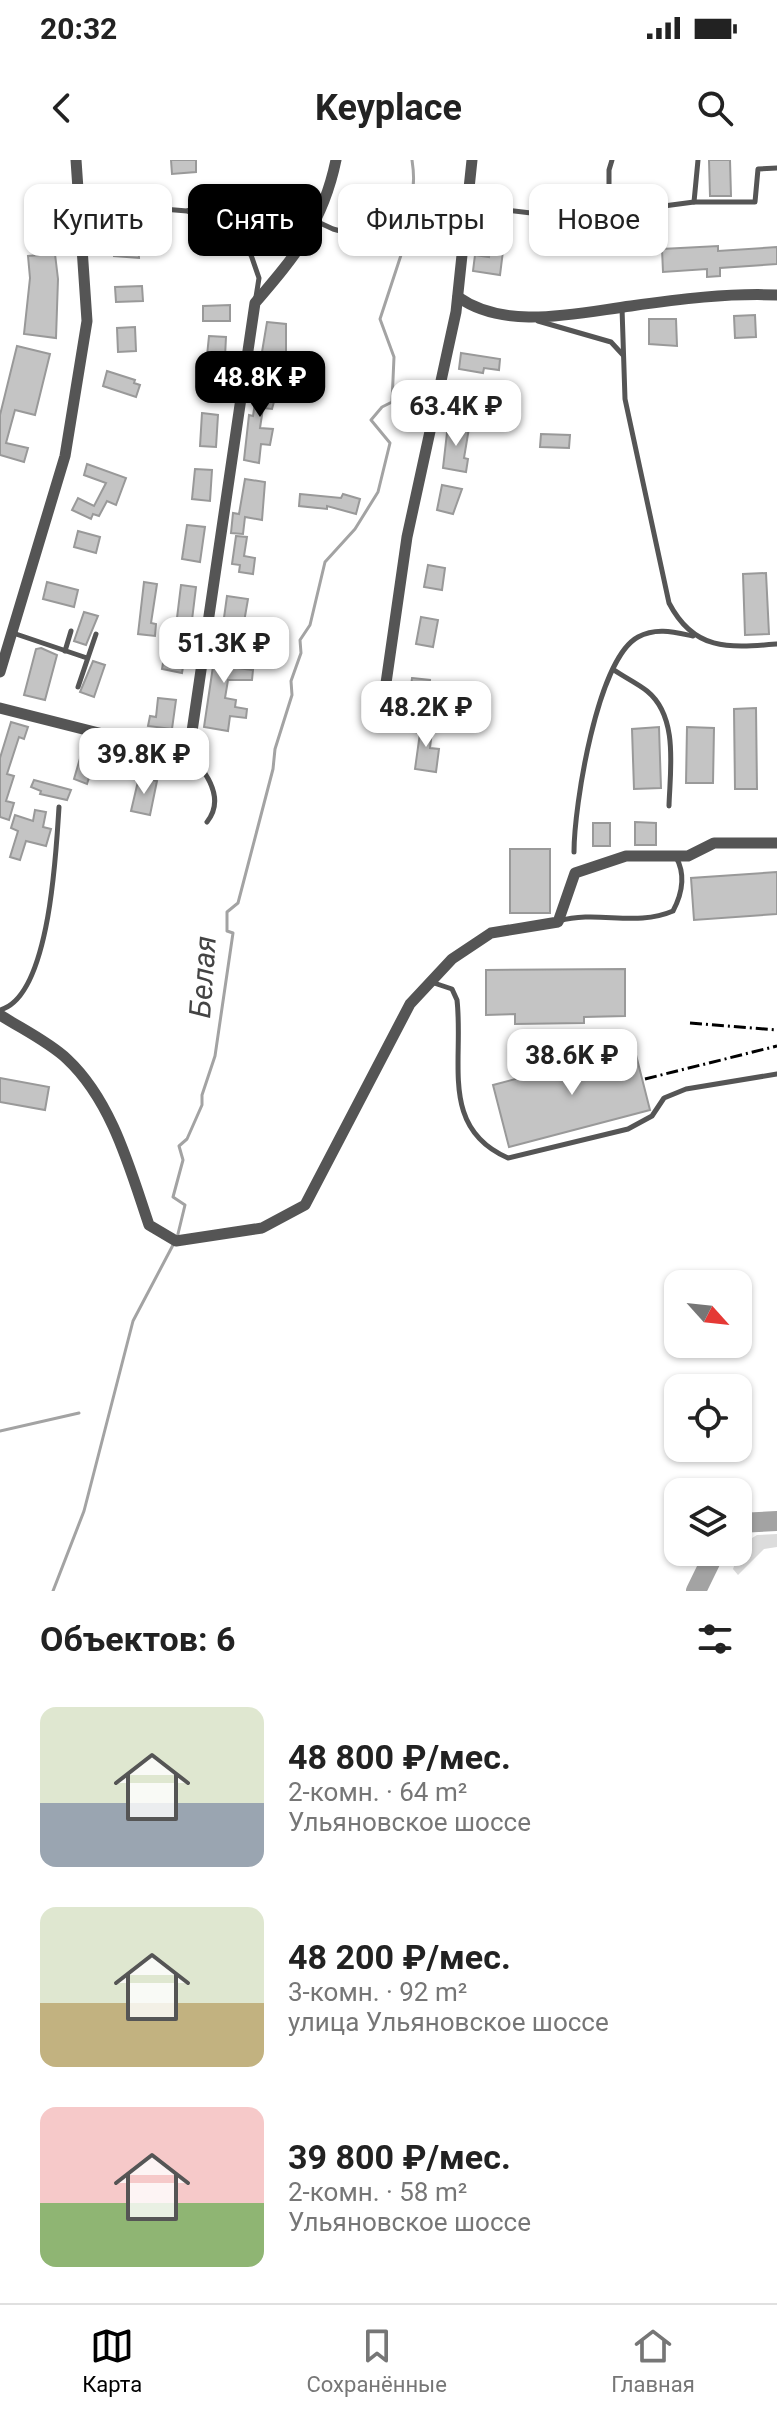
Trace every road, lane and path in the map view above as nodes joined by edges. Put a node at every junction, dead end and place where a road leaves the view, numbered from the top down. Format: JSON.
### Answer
{"nodes":[{"id":1,"x":76,"y":160,"type":"edge"},
{"id":2,"x":336,"y":160,"type":"edge"},
{"id":3,"x":472,"y":160,"type":"edge"},
{"id":4,"x":612,"y":160,"type":"edge"},
{"id":5,"x":698,"y":160,"type":"edge"},
{"id":6,"x":777,"y":168,"type":"edge"},
{"id":7,"x":78,"y":184,"type":"edge"},
{"id":8,"x":468,"y":184,"type":"edge"},
{"id":9,"x":609,"y":184,"type":"edge"},
{"id":10,"x":694,"y":202,"type":"junction"},
{"id":11,"x":668,"y":205,"type":"edge"},
{"id":12,"x":322,"y":209,"type":"edge"},
{"id":13,"x":172,"y":210,"type":"edge"},
{"id":14,"x":187,"y":211,"type":"joint"},
{"id":15,"x":83,"y":256,"type":"edge"},
{"id":16,"x":294,"y":256,"type":"edge"},
{"id":17,"x":461,"y":256,"type":"edge"},
{"id":18,"x":777,"y":295,"type":"edge"},
{"id":19,"x":458,"y":297,"type":"junction"},
{"id":20,"x":255,"y":303,"type":"junction"},
{"id":21,"x":622,"y":307,"type":"junction"},
{"id":22,"x":523,"y":315,"type":"junction"},
{"id":23,"x":624,"y":355,"type":"junction"},
{"id":24,"x":71,"y":631,"type":"dead end"},
{"id":25,"x":12,"y":633,"type":"junction"},
{"id":26,"x":96,"y":634,"type":"dead end"},
{"id":27,"x":694,"y":636,"type":"junction"},
{"id":28,"x":777,"y":644,"type":"edge"},
{"id":29,"x":65,"y":651,"type":"junction"},
{"id":30,"x":87,"y":658,"type":"junction"},
{"id":31,"x":614,"y":670,"type":"junction"},
{"id":32,"x":0,"y":672,"type":"edge"},
{"id":33,"x":78,"y":687,"type":"dead end"},
{"id":34,"x":383,"y":704,"type":"dead end"},
{"id":35,"x":0,"y":708,"type":"edge"},
{"id":36,"x":183,"y":747,"type":"junction"},
{"id":37,"x":669,"y":806,"type":"dead end"},
{"id":38,"x":59,"y":807,"type":"dead end"},
{"id":39,"x":207,"y":822,"type":"dead end"},
{"id":40,"x":777,"y":843,"type":"edge"},
{"id":41,"x":574,"y":852,"type":"dead end"},
{"id":42,"x":675,"y":856,"type":"junction"},
{"id":43,"x":558,"y":922,"type":"junction"},
{"id":44,"x":430,"y":982,"type":"junction"},
{"id":45,"x":0,"y":1013,"type":"edge"},
{"id":46,"x":777,"y":1074,"type":"edge"}],
"edges":[{"from":1,"to":7,"type":"street"},
{"from":2,"to":12,"type":"street"},
{"from":3,"to":8,"type":"street"},
{"from":4,"to":9,"type":"lane"},
{"from":5,"to":10,"type":"lane"},
{"from":6,"to":10,"type":"lane"},
{"from":10,"to":11,"type":"lane"},
{"from":13,"to":14,"type":"lane"},
{"from":14,"to":20,"type":"lane"},
{"from":15,"to":25,"type":"street"},
{"from":16,"to":20,"type":"street"},
{"from":17,"to":19,"type":"street"},
{"from":18,"to":21,"type":"street"},
{"from":19,"to":22,"type":"street"},
{"from":19,"to":34,"type":"street"},
{"from":20,"to":36,"type":"street"},
{"from":21,"to":22,"type":"street"},
{"from":21,"to":23,"type":"lane"},
{"from":22,"to":23,"type":"lane"},
{"from":23,"to":27,"type":"lane"},
{"from":24,"to":29,"type":"lane"},
{"from":25,"to":29,"type":"lane"},
{"from":25,"to":32,"type":"street"},
{"from":26,"to":30,"type":"lane"},
{"from":27,"to":28,"type":"lane"},
{"from":27,"to":31,"type":"lane"},
{"from":29,"to":30,"type":"lane"},
{"from":30,"to":33,"type":"lane"},
{"from":31,"to":37,"type":"lane"},
{"from":31,"to":41,"type":"lane"},
{"from":35,"to":36,"type":"street"},
{"from":36,"to":39,"type":"lane"},
{"from":38,"to":45,"type":"lane"},
{"from":40,"to":42,"type":"street"},
{"from":42,"to":43,"type":"street"},
{"from":42,"to":43,"type":"lane"},
{"from":43,"to":44,"type":"street"},
{"from":44,"to":45,"type":"street"},
{"from":44,"to":46,"type":"lane"}]}
